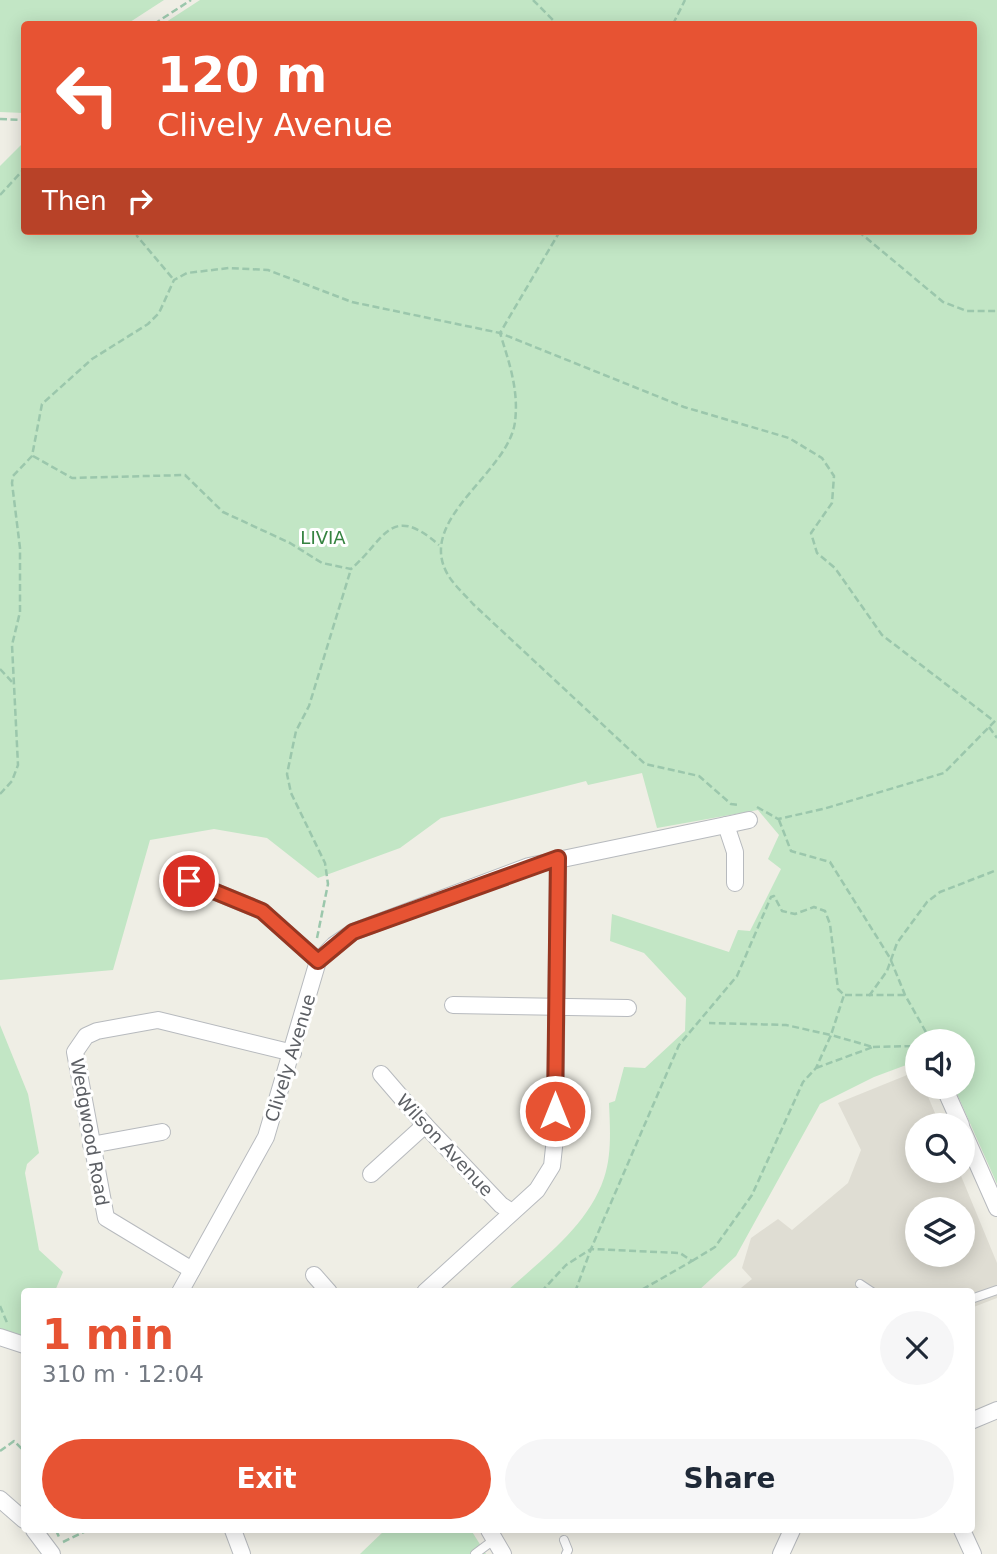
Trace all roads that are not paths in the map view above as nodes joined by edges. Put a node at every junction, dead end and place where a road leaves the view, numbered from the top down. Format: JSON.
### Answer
{"nodes":[{"id":1,"x":749,"y":813,"type":"road end"},
{"id":2,"x":726,"y":825,"type":"junction"},
{"id":3,"x":558,"y":858,"type":"junction"},
{"id":4,"x":189,"y":881,"type":"dead end"},
{"id":5,"x":735,"y":883,"type":"dead end"},
{"id":6,"x":316,"y":958,"type":"junction"},
{"id":7,"x":453,"y":1005,"type":"dead end"},
{"id":8,"x":555,"y":1007,"type":"junction"},
{"id":9,"x":628,"y":1008,"type":"dead end"},
{"id":10,"x":293,"y":1053,"type":"junction"},
{"id":11,"x":381,"y":1074,"type":"dead end"},
{"id":12,"x":425,"y":1125,"type":"junction"},
{"id":13,"x":162,"y":1132,"type":"dead end"},
{"id":14,"x":91,"y":1146,"type":"junction"},
{"id":15,"x":975,"y":1157,"type":"edge"},
{"id":16,"x":371,"y":1174,"type":"dead end"},
{"id":17,"x":997,"y":1208,"type":"edge"},
{"id":18,"x":512,"y":1212,"type":"junction"},
{"id":19,"x":192,"y":1270,"type":"junction"},
{"id":20,"x":314,"y":1275,"type":"dead end"},
{"id":21,"x":860,"y":1284,"type":"dead end"},
{"id":22,"x":182,"y":1288,"type":"edge"},
{"id":23,"x":325,"y":1288,"type":"edge"},
{"id":24,"x":429,"y":1288,"type":"edge"},
{"id":25,"x":866,"y":1288,"type":"edge"},
{"id":26,"x":997,"y":1290,"type":"edge"},
{"id":27,"x":975,"y":1298,"type":"edge"},
{"id":28,"x":5,"y":1333,"type":"edge"},
{"id":29,"x":21,"y":1343,"type":"edge"},
{"id":30,"x":997,"y":1410,"type":"edge"},
{"id":31,"x":975,"y":1419,"type":"edge"},
{"id":32,"x":0,"y":1499,"type":"edge"},
{"id":33,"x":21,"y":1517,"type":"edge"},
{"id":34,"x":36,"y":1533,"type":"edge"},
{"id":35,"x":234,"y":1533,"type":"edge"},
{"id":36,"x":791,"y":1533,"type":"edge"},
{"id":37,"x":963,"y":1533,"type":"edge"},
{"id":38,"x":492,"y":1534,"type":"edge"},
{"id":39,"x":564,"y":1541,"type":"dead end"},
{"id":40,"x":50,"y":1552,"type":"edge"},
{"id":41,"x":242,"y":1554,"type":"edge"},
{"id":42,"x":475,"y":1554,"type":"edge"},
{"id":43,"x":503,"y":1554,"type":"edge"},
{"id":44,"x":566,"y":1554,"type":"edge"},
{"id":45,"x":781,"y":1554,"type":"edge"},
{"id":46,"x":973,"y":1554,"type":"edge"}],
"edges":[{"from":1,"to":2,"type":"street"},
{"from":2,"to":3,"type":"street"},
{"from":2,"to":5,"type":"street"},
{"from":3,"to":6,"type":"street"},
{"from":3,"to":8,"type":"street"},
{"from":4,"to":6,"type":"street"},
{"from":6,"to":10,"type":"street","name":"Clively Avenue"},
{"from":7,"to":8,"type":"street"},
{"from":8,"to":9,"type":"street"},
{"from":8,"to":18,"type":"street"},
{"from":10,"to":14,"type":"street","name":"Wedgwood Road"},
{"from":10,"to":19,"type":"street","name":"Clively Avenue"},
{"from":11,"to":12,"type":"street","name":"Wilson Avenue"},
{"from":12,"to":16,"type":"street"},
{"from":12,"to":18,"type":"street","name":"Wilson Avenue"},
{"from":13,"to":14,"type":"street"},
{"from":14,"to":19,"type":"street","name":"Wedgwood Road"},
{"from":15,"to":17,"type":"street"},
{"from":18,"to":24,"type":"street"},
{"from":19,"to":22,"type":"street","name":"Clively Avenue"},
{"from":20,"to":23,"type":"street"},
{"from":21,"to":25,"type":"lane"},
{"from":26,"to":27,"type":"lane"},
{"from":28,"to":29,"type":"street"},
{"from":30,"to":31,"type":"street"},
{"from":32,"to":33,"type":"street"},
{"from":34,"to":40,"type":"street"},
{"from":35,"to":41,"type":"street"},
{"from":36,"to":45,"type":"street"},
{"from":37,"to":46,"type":"street"},
{"from":38,"to":42,"type":"lane"},
{"from":38,"to":43,"type":"street"},
{"from":39,"to":44,"type":"lane"}]}
